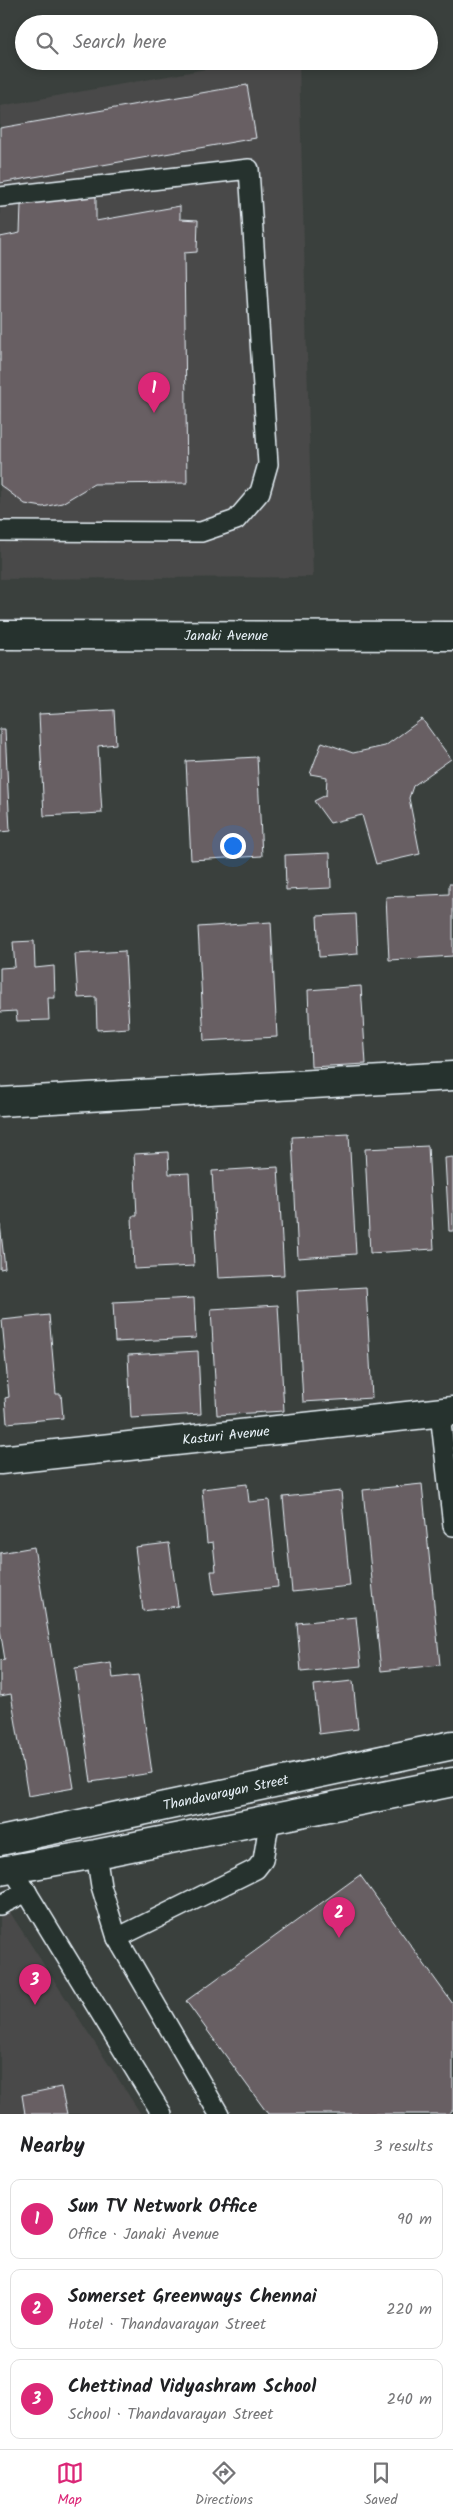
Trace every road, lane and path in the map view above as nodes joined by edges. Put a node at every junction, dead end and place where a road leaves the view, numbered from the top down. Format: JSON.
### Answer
{"nodes":[{"id":1,"x":0,"y":197,"type":"edge"},
{"id":2,"x":0,"y":532,"type":"edge"},
{"id":3,"x":0,"y":635,"type":"edge"},
{"id":4,"x":453,"y":636,"type":"edge"},
{"id":5,"x":453,"y":1076,"type":"edge"},
{"id":6,"x":0,"y":1102,"type":"edge"},
{"id":7,"x":447,"y":1412,"type":"edge"},
{"id":8,"x":0,"y":1460,"type":"edge"},
{"id":9,"x":453,"y":1526,"type":"edge"},
{"id":10,"x":453,"y":1745,"type":"edge"},
{"id":11,"x":453,"y":1782,"type":"edge"},
{"id":12,"x":270,"y":1818,"type":"junction"},
{"id":13,"x":0,"y":1841,"type":"edge"},
{"id":14,"x":96,"y":1854,"type":"junction"},
{"id":15,"x":4,"y":1865,"type":"edge"},
{"id":16,"x":27,"y":1892,"type":"junction"},
{"id":17,"x":0,"y":1905,"type":"edge"},
{"id":18,"x":117,"y":1938,"type":"junction"},
{"id":19,"x":162,"y":2114,"type":"edge"},
{"id":20,"x":219,"y":2114,"type":"edge"}],
"edges":[{"from":1,"to":2,"type":"lane"},
{"from":3,"to":4,"type":"street","name":"Janaki Avenue"},
{"from":5,"to":6,"type":"street"},
{"from":7,"to":8,"type":"street","name":"Kasturi Avenue"},
{"from":7,"to":9,"type":"lane"},
{"from":10,"to":13,"type":"street","name":"Thandavarayan Street"},
{"from":11,"to":12,"type":"street"},
{"from":12,"to":14,"type":"street"},
{"from":12,"to":18,"type":"lane"},
{"from":14,"to":15,"type":"street"},
{"from":14,"to":18,"type":"lane"},
{"from":15,"to":16,"type":"lane"},
{"from":16,"to":17,"type":"lane"},
{"from":16,"to":19,"type":"lane"},
{"from":18,"to":20,"type":"lane"}]}
